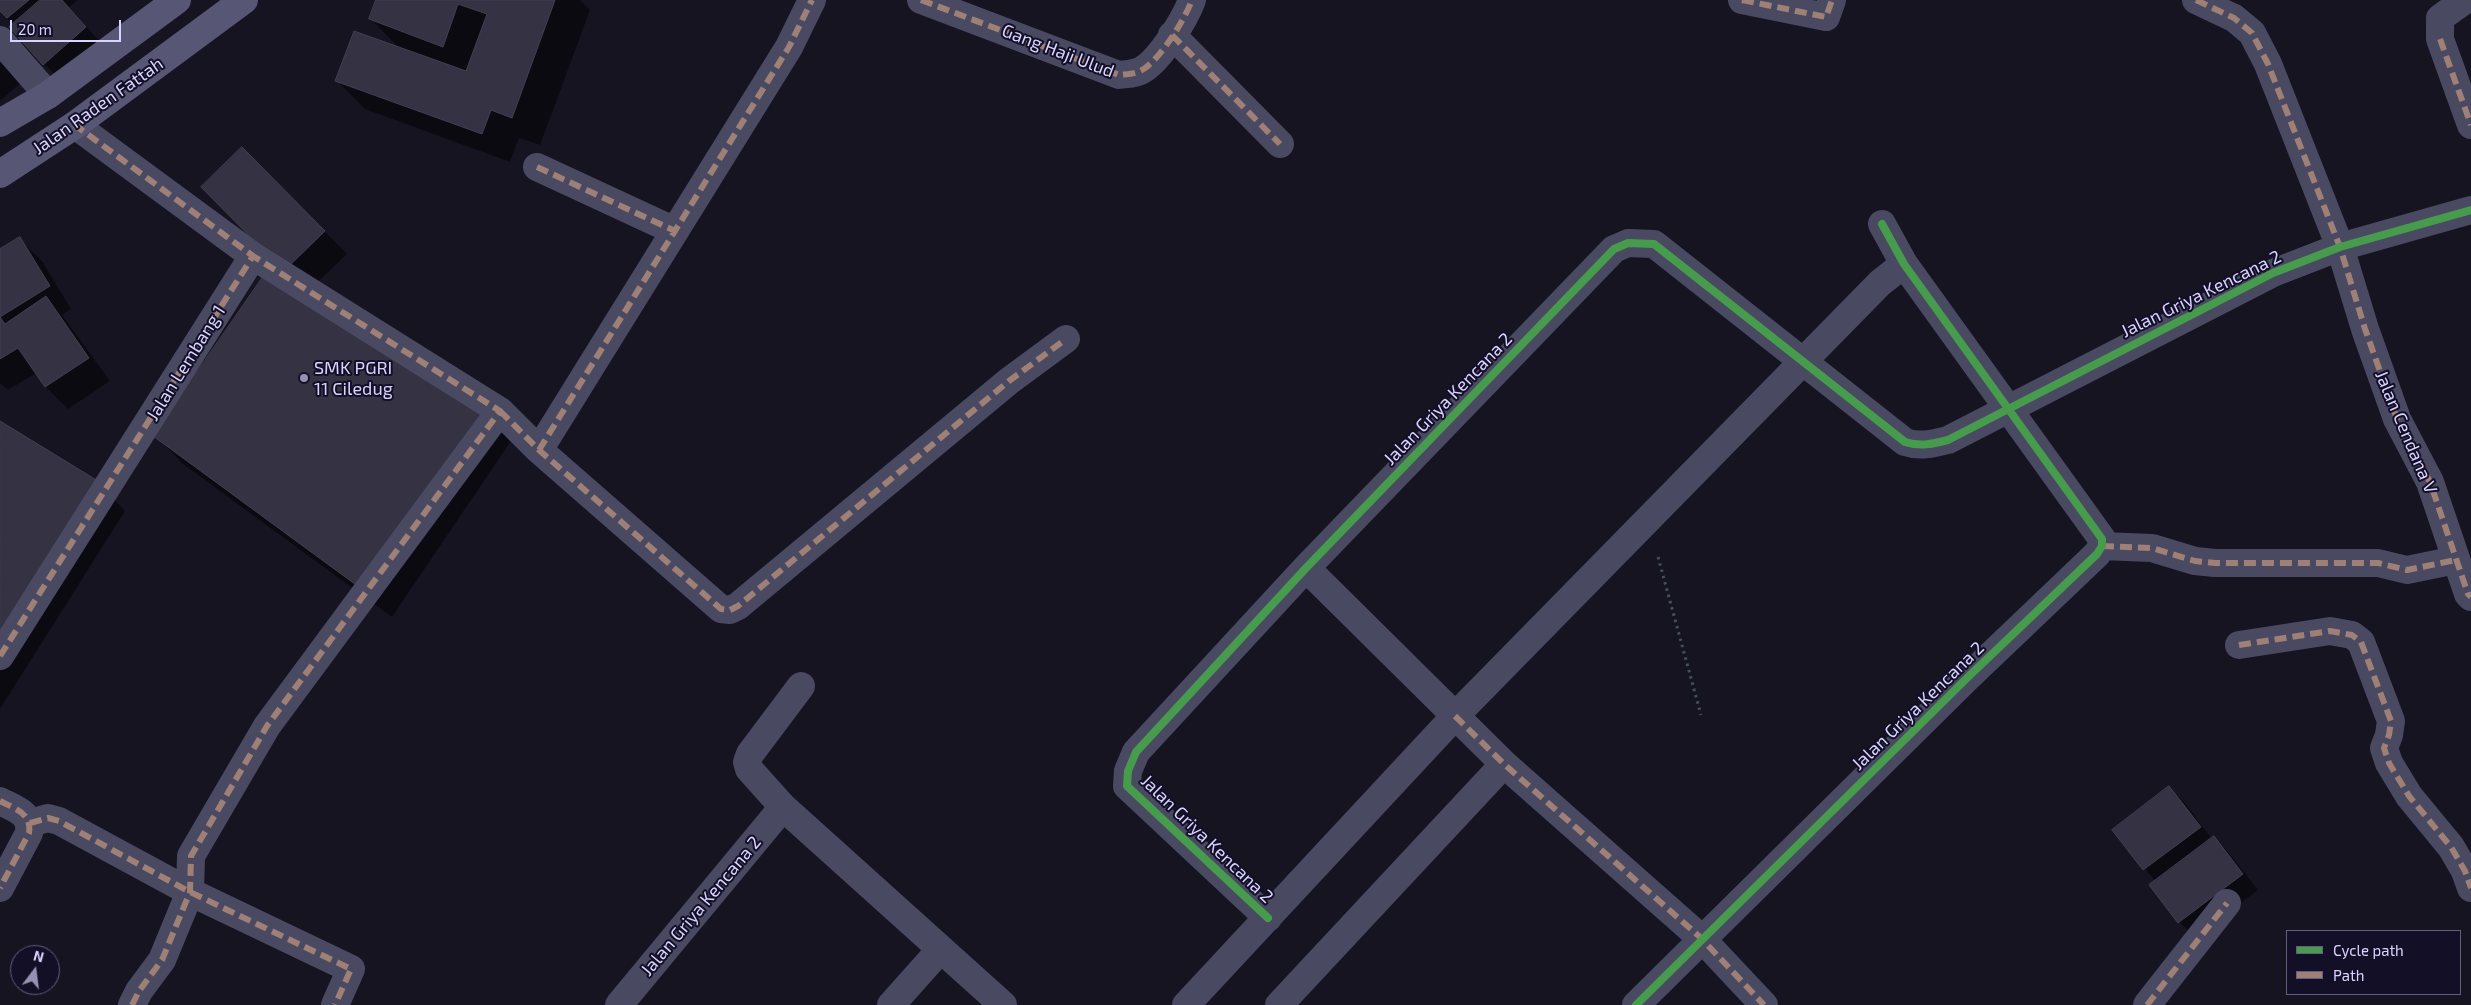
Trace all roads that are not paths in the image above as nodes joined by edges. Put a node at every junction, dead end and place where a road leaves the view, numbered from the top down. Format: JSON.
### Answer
{"nodes":[{"id":1,"x":177,"y":0,"type":"edge"},
{"id":2,"x":244,"y":0,"type":"edge"},
{"id":3,"x":812,"y":0,"type":"edge"},
{"id":4,"x":921,"y":0,"type":"edge"},
{"id":5,"x":1192,"y":0,"type":"edge"},
{"id":6,"x":1742,"y":0,"type":"edge"},
{"id":7,"x":1832,"y":0,"type":"edge"},
{"id":8,"x":2196,"y":0,"type":"edge"},
{"id":9,"x":2465,"y":0,"type":"edge"},
{"id":10,"x":1172,"y":35,"type":"junction"},
{"id":11,"x":0,"y":40,"type":"edge"},
{"id":12,"x":48,"y":95,"type":"junction"},
{"id":13,"x":0,"y":123,"type":"edge"},
{"id":14,"x":2471,"y":124,"type":"edge"},
{"id":15,"x":75,"y":125,"type":"junction"},
{"id":16,"x":1280,"y":144,"type":"dead end"},
{"id":17,"x":537,"y":167,"type":"dead end"},
{"id":18,"x":0,"y":174,"type":"edge"},
{"id":19,"x":2471,"y":210,"type":"edge"},
{"id":20,"x":1882,"y":224,"type":"dead end"},
{"id":21,"x":675,"y":231,"type":"junction"},
{"id":22,"x":2340,"y":247,"type":"junction"},
{"id":23,"x":253,"y":256,"type":"junction"},
{"id":24,"x":1904,"y":264,"type":"junction"},
{"id":25,"x":1066,"y":339,"type":"dead end"},
{"id":26,"x":1804,"y":362,"type":"junction"},
{"id":27,"x":2010,"y":408,"type":"junction"},
{"id":28,"x":500,"y":411,"type":"junction"},
{"id":29,"x":539,"y":450,"type":"junction"},
{"id":30,"x":2102,"y":546,"type":"junction"},
{"id":31,"x":2456,"y":560,"type":"junction"},
{"id":32,"x":1306,"y":568,"type":"junction"},
{"id":33,"x":2471,"y":597,"type":"edge"},
{"id":34,"x":2239,"y":645,"type":"dead end"},
{"id":35,"x":0,"y":656,"type":"edge"},
{"id":36,"x":801,"y":686,"type":"dead end"},
{"id":37,"x":1455,"y":716,"type":"junction"},
{"id":38,"x":1504,"y":764,"type":"junction"},
{"id":39,"x":0,"y":801,"type":"edge"},
{"id":40,"x":783,"y":807,"type":"junction"},
{"id":41,"x":30,"y":823,"type":"junction"},
{"id":42,"x":0,"y":888,"type":"edge"},
{"id":43,"x":2471,"y":888,"type":"edge"},
{"id":44,"x":190,"y":892,"type":"junction"},
{"id":45,"x":2228,"y":903,"type":"dead end"},
{"id":46,"x":1268,"y":918,"type":"junction"},
{"id":47,"x":1701,"y":938,"type":"junction"},
{"id":48,"x":940,"y":949,"type":"junction"},
{"id":49,"x":132,"y":1005,"type":"edge"},
{"id":50,"x":335,"y":1005,"type":"edge"},
{"id":51,"x":619,"y":1005,"type":"edge"},
{"id":52,"x":890,"y":1005,"type":"edge"},
{"id":53,"x":1002,"y":1005,"type":"edge"},
{"id":54,"x":1186,"y":1005,"type":"edge"},
{"id":55,"x":1279,"y":1005,"type":"edge"},
{"id":56,"x":1636,"y":1005,"type":"edge"},
{"id":57,"x":1764,"y":1005,"type":"edge"},
{"id":58,"x":2147,"y":1005,"type":"edge"}],
"edges":[{"from":1,"to":12,"type":"main road"},
{"from":2,"to":15,"type":"main road","name":"Jalan Raden Fattah"},
{"from":3,"to":21,"type":"street"},
{"from":4,"to":10,"type":"street","name":"Gang Haji Ulud"},
{"from":5,"to":10,"type":"street","name":"Gang Haji Ulud"},
{"from":6,"to":7,"type":"street"},
{"from":8,"to":22,"type":"street","name":"Jalan Cendana V"},
{"from":9,"to":14,"type":"street"},
{"from":10,"to":16,"type":"street"},
{"from":11,"to":12,"type":"street"},
{"from":12,"to":13,"type":"main road"},
{"from":15,"to":18,"type":"main road","name":"Jalan Raden Fattah"},
{"from":15,"to":23,"type":"street"},
{"from":17,"to":21,"type":"street"},
{"from":19,"to":22,"type":"street","name":"Jalan Griya Kencana 2"},
{"from":20,"to":24,"type":"street"},
{"from":21,"to":29,"type":"street"},
{"from":22,"to":27,"type":"street","name":"Jalan Griya Kencana 2"},
{"from":22,"to":31,"type":"street","name":"Jalan Cendana V"},
{"from":23,"to":28,"type":"street"},
{"from":23,"to":35,"type":"street","name":"Jalan Lembang 1"},
{"from":24,"to":26,"type":"street","name":"Jalan Griya Kencana 2"},
{"from":24,"to":27,"type":"street"},
{"from":25,"to":29,"type":"street"},
{"from":26,"to":27,"type":"street","name":"Jalan Griya Kencana 2"},
{"from":26,"to":32,"type":"street","name":"Jalan Griya Kencana 2"},
{"from":26,"to":37,"type":"street","name":"Jalan Griya Kencana 2"},
{"from":27,"to":30,"type":"street"},
{"from":28,"to":29,"type":"street"},
{"from":28,"to":44,"type":"street"},
{"from":30,"to":31,"type":"street"},
{"from":30,"to":47,"type":"street","name":"Jalan Griya Kencana 2"},
{"from":31,"to":33,"type":"street","name":"Jalan Cendana V"},
{"from":32,"to":37,"type":"street"},
{"from":32,"to":46,"type":"street","name":"Jalan Griya Kencana 2"},
{"from":34,"to":43,"type":"street"},
{"from":36,"to":40,"type":"street"},
{"from":37,"to":38,"type":"street"},
{"from":37,"to":46,"type":"street","name":"Jalan Griya Kencana 2"},
{"from":38,"to":47,"type":"street"},
{"from":38,"to":55,"type":"street"},
{"from":39,"to":41,"type":"street"},
{"from":40,"to":48,"type":"street"},
{"from":40,"to":51,"type":"street","name":"Jalan Griya Kencana 2"},
{"from":41,"to":42,"type":"street"},
{"from":41,"to":44,"type":"street"},
{"from":44,"to":49,"type":"street"},
{"from":44,"to":50,"type":"street"},
{"from":45,"to":58,"type":"street"},
{"from":46,"to":54,"type":"street","name":"Jalan Griya Kencana 2"},
{"from":47,"to":56,"type":"street","name":"Jalan Griya Kencana 2"},
{"from":47,"to":57,"type":"street"},
{"from":48,"to":52,"type":"street"},
{"from":48,"to":53,"type":"street"}]}
